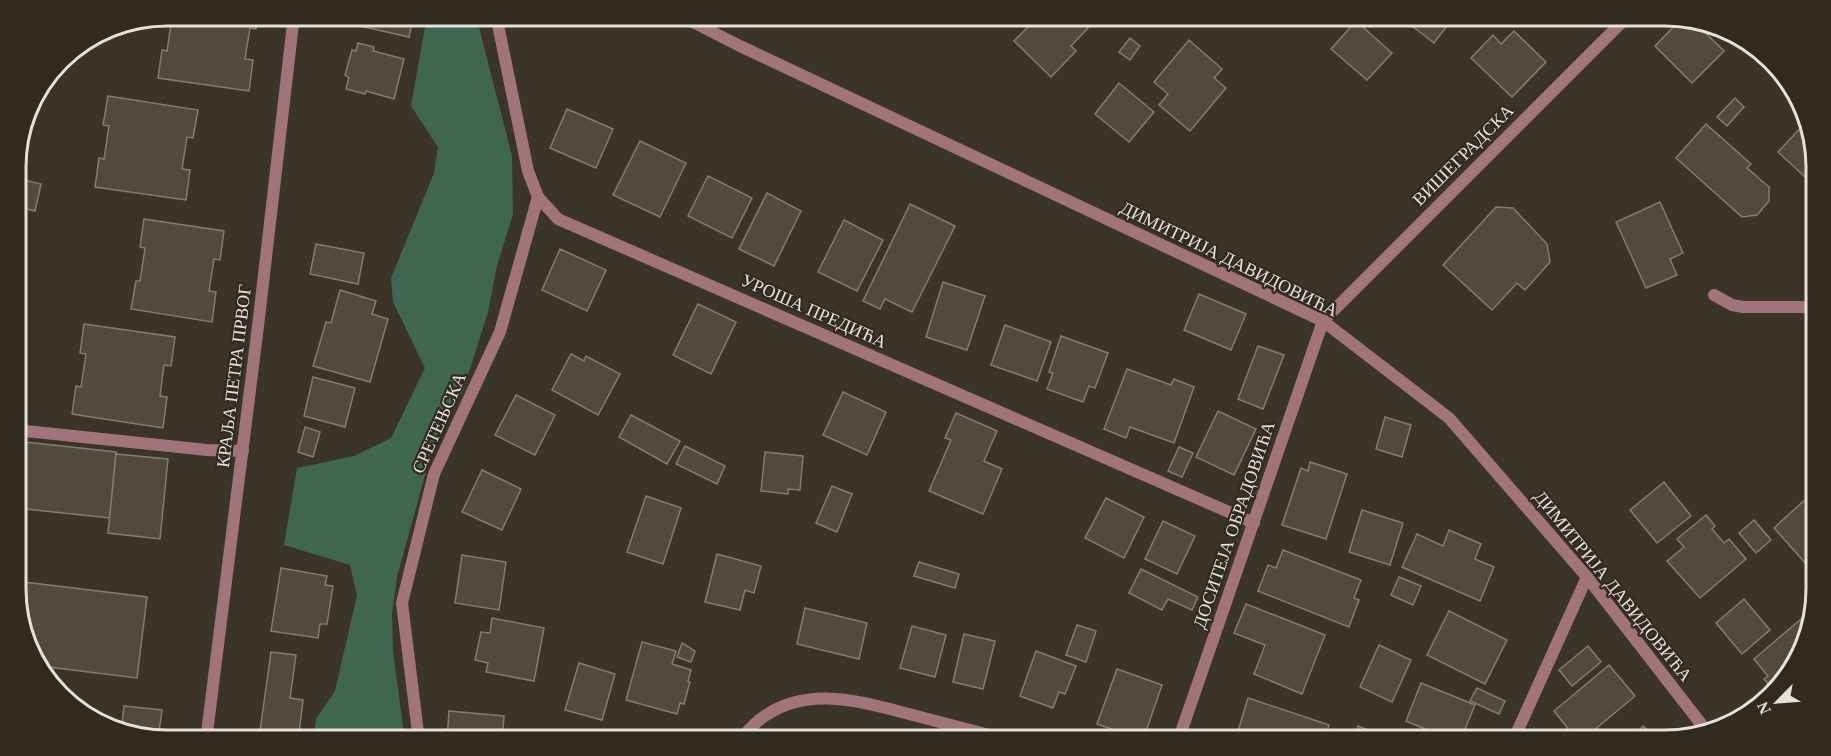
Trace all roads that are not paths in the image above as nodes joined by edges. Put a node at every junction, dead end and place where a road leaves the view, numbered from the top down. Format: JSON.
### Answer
{"nodes":[{"id":1,"x":293,"y":26,"type":"edge"},
{"id":2,"x":498,"y":26,"type":"edge"},
{"id":3,"x":709,"y":26,"type":"edge"},
{"id":4,"x":1618,"y":26,"type":"edge"},
{"id":5,"x":538,"y":197,"type":"junction"},
{"id":6,"x":1714,"y":296,"type":"dead end"},
{"id":7,"x":1806,"y":307,"type":"edge"},
{"id":8,"x":1323,"y":321,"type":"junction"},
{"id":9,"x":26,"y":431,"type":"edge"},
{"id":10,"x":243,"y":451,"type":"junction"},
{"id":11,"x":1254,"y":523,"type":"junction"},
{"id":12,"x":1587,"y":577,"type":"junction"},
{"id":13,"x":1702,"y":726,"type":"edge"},
{"id":14,"x":207,"y":730,"type":"edge"},
{"id":15,"x":418,"y":730,"type":"edge"},
{"id":16,"x":750,"y":730,"type":"edge"},
{"id":17,"x":971,"y":730,"type":"edge"},
{"id":18,"x":1182,"y":730,"type":"edge"},
{"id":19,"x":1518,"y":730,"type":"edge"}],
"edges":[{"from":1,"to":10,"type":"street","name":"КРАЉА ПЕТРА ПРВОГ"},
{"from":2,"to":5,"type":"street","name":"УРОША ПРЕДИЋА"},
{"from":3,"to":8,"type":"street","name":"ДИМИТРИЈА ДАВИДОВИЋА"},
{"from":4,"to":8,"type":"street","name":"ВИШЕГРАДСКА"},
{"from":5,"to":11,"type":"street","name":"УРОША ПРЕДИЋА"},
{"from":5,"to":15,"type":"street","name":"СРЕТЕЊСКА"},
{"from":6,"to":7,"type":"street"},
{"from":8,"to":11,"type":"street","name":"ДОСИТЕЈА ОБРАДОВИЋА"},
{"from":8,"to":12,"type":"street","name":"ДИМИТРИЈА ДАВИДОВИЋА"},
{"from":9,"to":10,"type":"street"},
{"from":10,"to":14,"type":"street","name":"КРАЉА ПЕТРА ПРВОГ"},
{"from":11,"to":18,"type":"street","name":"ДОСИТЕЈА ОБРАДОВИЋА"},
{"from":12,"to":13,"type":"street","name":"ДИМИТРИЈА ДАВИДОВИЋА"},
{"from":12,"to":19,"type":"street"},
{"from":16,"to":17,"type":"street"}]}
